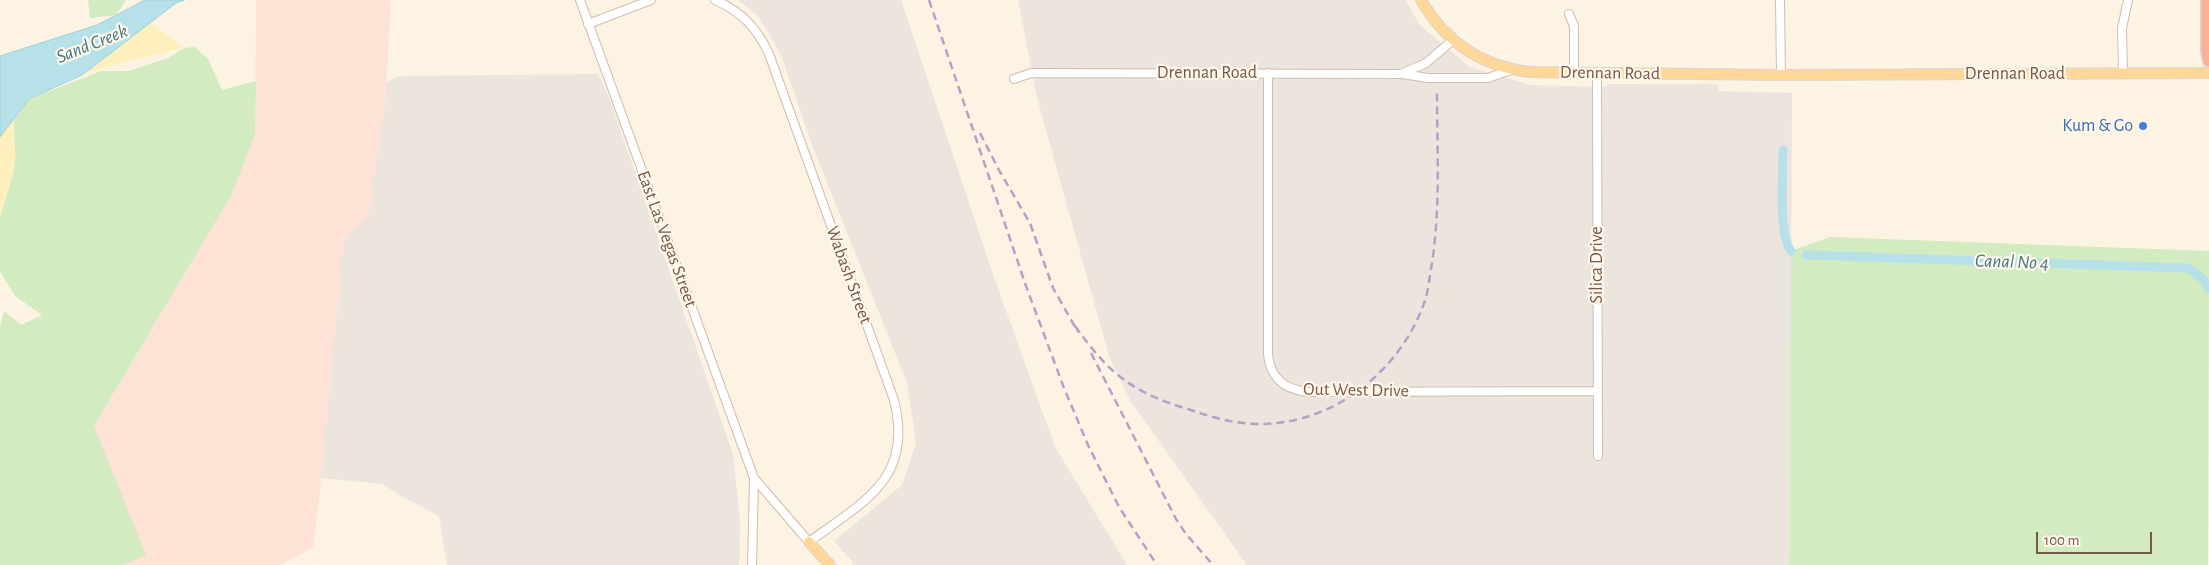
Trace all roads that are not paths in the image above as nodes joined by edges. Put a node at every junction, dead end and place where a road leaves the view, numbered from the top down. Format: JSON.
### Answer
{"nodes":[{"id":1,"x":580,"y":0,"type":"edge"},
{"id":2,"x":651,"y":0,"type":"edge"},
{"id":3,"x":715,"y":0,"type":"edge"},
{"id":4,"x":1421,"y":0,"type":"edge"},
{"id":5,"x":1780,"y":0,"type":"edge"},
{"id":6,"x":2128,"y":0,"type":"edge"},
{"id":7,"x":2207,"y":0,"type":"edge"},
{"id":8,"x":1568,"y":14,"type":"dead end"},
{"id":9,"x":588,"y":24,"type":"junction"},
{"id":10,"x":1453,"y":40,"type":"junction"},
{"id":11,"x":2208,"y":56,"type":"edge"},
{"id":12,"x":1511,"y":70,"type":"junction"},
{"id":13,"x":2209,"y":72,"type":"edge"},
{"id":14,"x":1268,"y":73,"type":"junction"},
{"id":15,"x":1402,"y":74,"type":"junction"},
{"id":16,"x":1574,"y":74,"type":"junction"},
{"id":17,"x":1597,"y":74,"type":"junction"},
{"id":18,"x":2123,"y":74,"type":"junction"},
{"id":19,"x":1781,"y":75,"type":"junction"},
{"id":20,"x":1014,"y":79,"type":"dead end"},
{"id":21,"x":1597,"y":391,"type":"junction"},
{"id":22,"x":1598,"y":456,"type":"dead end"},
{"id":23,"x":754,"y":478,"type":"junction"},
{"id":24,"x":810,"y":542,"type":"junction"},
{"id":25,"x":752,"y":565,"type":"edge"},
{"id":26,"x":830,"y":565,"type":"edge"}],
"edges":[{"from":1,"to":9,"type":"street","name":"East Las Vegas Street"},
{"from":2,"to":9,"type":"street"},
{"from":3,"to":24,"type":"street","name":"Wabash Street"},
{"from":4,"to":10,"type":"main road"},
{"from":5,"to":19,"type":"street"},
{"from":6,"to":18,"type":"street"},
{"from":7,"to":11,"type":"highway"},
{"from":8,"to":16,"type":"street"},
{"from":9,"to":23,"type":"street","name":"East Las Vegas Street"},
{"from":10,"to":12,"type":"main road"},
{"from":10,"to":15,"type":"street"},
{"from":12,"to":15,"type":"street","name":"Drennan Road"},
{"from":12,"to":16,"type":"main road","name":"Drennan Road"},
{"from":13,"to":18,"type":"main road","name":"Drennan Road"},
{"from":14,"to":15,"type":"street","name":"Drennan Road"},
{"from":14,"to":20,"type":"street","name":"Drennan Road"},
{"from":14,"to":21,"type":"street","name":"Out West Drive"},
{"from":16,"to":17,"type":"main road","name":"Drennan Road"},
{"from":17,"to":19,"type":"main road","name":"Drennan Road"},
{"from":17,"to":21,"type":"street","name":"Silica Drive"},
{"from":18,"to":19,"type":"main road","name":"Drennan Road"},
{"from":21,"to":22,"type":"street","name":"Silica Drive"},
{"from":23,"to":24,"type":"street","name":"East Las Vegas Street"},
{"from":23,"to":25,"type":"street","name":"East Las Vegas Street"},
{"from":24,"to":26,"type":"main road"}]}
